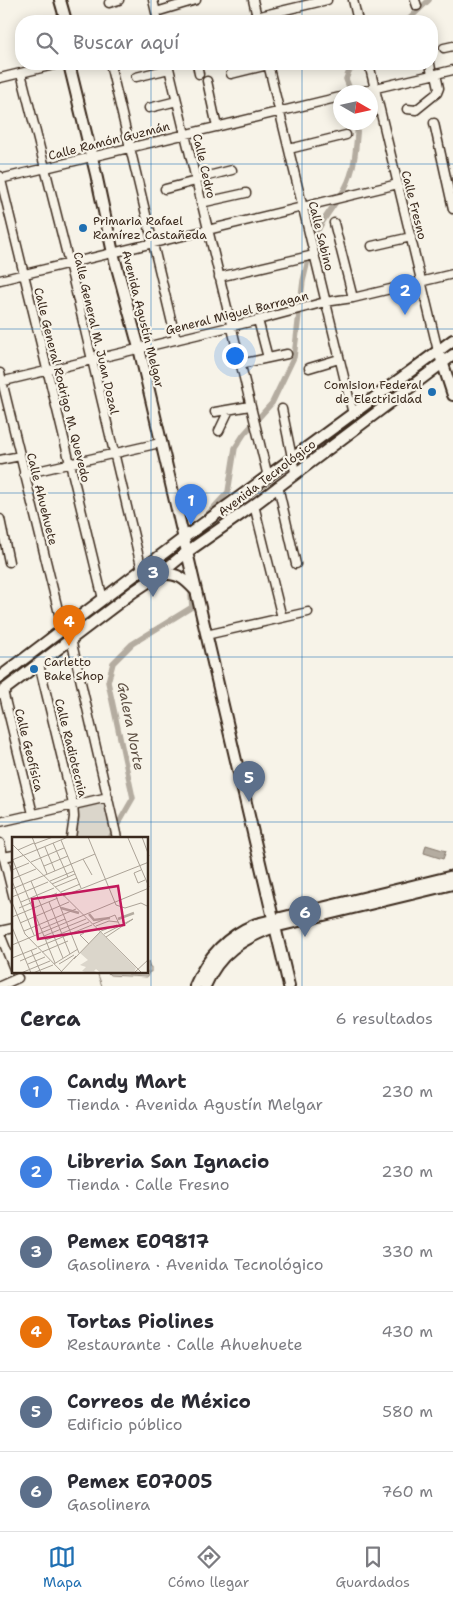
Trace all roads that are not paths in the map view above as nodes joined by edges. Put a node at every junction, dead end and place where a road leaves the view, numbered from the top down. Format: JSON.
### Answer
{"nodes":[{"id":1,"x":54,"y":0,"type":"edge"},
{"id":2,"x":60,"y":0,"type":"edge"},
{"id":3,"x":120,"y":0,"type":"edge"},
{"id":4,"x":153,"y":0,"type":"edge"},
{"id":5,"x":196,"y":0,"type":"edge"},
{"id":6,"x":253,"y":0,"type":"edge"},
{"id":7,"x":327,"y":0,"type":"edge"},
{"id":8,"x":353,"y":0,"type":"edge"},
{"id":9,"x":109,"y":3,"type":"dead end"},
{"id":10,"x":156,"y":12,"type":"junction"},
{"id":11,"x":58,"y":15,"type":"edge"},
{"id":12,"x":64,"y":15,"type":"edge"},
{"id":13,"x":157,"y":15,"type":"edge"},
{"id":14,"x":257,"y":15,"type":"edge"},
{"id":15,"x":273,"y":15,"type":"edge"},
{"id":16,"x":357,"y":15,"type":"edge"},
{"id":17,"x":453,"y":46,"type":"edge"},
{"id":18,"x":444,"y":48,"type":"dead end"},
{"id":19,"x":33,"y":70,"type":"edge"},
{"id":20,"x":71,"y":70,"type":"edge"},
{"id":21,"x":77,"y":70,"type":"edge"},
{"id":22,"x":111,"y":70,"type":"edge"},
{"id":23,"x":157,"y":70,"type":"edge"},
{"id":24,"x":170,"y":70,"type":"edge"},
{"id":25,"x":198,"y":70,"type":"edge"},
{"id":26,"x":247,"y":70,"type":"edge"},
{"id":27,"x":269,"y":70,"type":"edge"},
{"id":28,"x":370,"y":70,"type":"edge"},
{"id":29,"x":432,"y":70,"type":"edge"},
{"id":30,"x":453,"y":70,"type":"edge"},
{"id":31,"x":21,"y":73,"type":"junction"},
{"id":32,"x":199,"y":74,"type":"dead end"},
{"id":33,"x":231,"y":74,"type":"dead end"},
{"id":34,"x":434,"y":74,"type":"junction"},
{"id":35,"x":136,"y":77,"type":"dead end"},
{"id":36,"x":0,"y":78,"type":"edge"},
{"id":37,"x":207,"y":81,"type":"dead end"},
{"id":38,"x":374,"y":85,"type":"edge"},
{"id":39,"x":378,"y":88,"type":"edge"},
{"id":40,"x":333,"y":99,"type":"edge"},
{"id":41,"x":177,"y":101,"type":"junction"},
{"id":42,"x":378,"y":101,"type":"edge"},
{"id":43,"x":149,"y":108,"type":"dead end"},
{"id":44,"x":407,"y":108,"type":"dead end"},
{"id":45,"x":280,"y":112,"type":"junction"},
{"id":46,"x":434,"y":123,"type":"dead end"},
{"id":47,"x":217,"y":127,"type":"junction"},
{"id":48,"x":185,"y":135,"type":"junction"},
{"id":49,"x":346,"y":135,"type":"dead end"},
{"id":50,"x":130,"y":148,"type":"junction"},
{"id":51,"x":289,"y":149,"type":"junction"},
{"id":52,"x":95,"y":156,"type":"junction"},
{"id":53,"x":44,"y":169,"type":"junction"},
{"id":54,"x":453,"y":169,"type":"edge"},
{"id":55,"x":232,"y":170,"type":"dead end"},
{"id":56,"x":444,"y":170,"type":"junction"},
{"id":57,"x":0,"y":178,"type":"edge"},
{"id":58,"x":196,"y":180,"type":"junction"},
{"id":59,"x":398,"y":184,"type":"junction"},
{"id":60,"x":165,"y":189,"type":"dead end"},
{"id":61,"x":246,"y":193,"type":"dead end"},
{"id":62,"x":201,"y":203,"type":"junction"},
{"id":63,"x":303,"y":207,"type":"junction"},
{"id":64,"x":453,"y":209,"type":"edge"},
{"id":65,"x":334,"y":223,"type":"dead end"},
{"id":66,"x":208,"y":230,"type":"junction"},
{"id":67,"x":411,"y":237,"type":"junction"},
{"id":68,"x":153,"y":244,"type":"junction"},
{"id":69,"x":372,"y":246,"type":"dead end"},
{"id":70,"x":116,"y":252,"type":"junction"},
{"id":71,"x":314,"y":255,"type":"junction"},
{"id":72,"x":68,"y":263,"type":"junction"},
{"id":73,"x":24,"y":274,"type":"junction"},
{"id":74,"x":453,"y":274,"type":"edge"},
{"id":75,"x":220,"y":278,"type":"junction"},
{"id":76,"x":0,"y":280,"type":"edge"},
{"id":77,"x":421,"y":282,"type":"junction"},
{"id":78,"x":353,"y":298,"type":"junction"},
{"id":79,"x":325,"y":302,"type":"junction"},
{"id":80,"x":258,"y":320,"type":"junction"},
{"id":81,"x":231,"y":327,"type":"junction"},
{"id":82,"x":176,"y":340,"type":"junction"},
{"id":83,"x":453,"y":340,"type":"edge"},
{"id":84,"x":142,"y":348,"type":"junction"},
{"id":85,"x":438,"y":351,"type":"junction"},
{"id":86,"x":287,"y":354,"type":"dead end"},
{"id":87,"x":453,"y":356,"type":"edge"},
{"id":88,"x":268,"y":358,"type":"junction"},
{"id":89,"x":340,"y":359,"type":"junction"},
{"id":90,"x":91,"y":360,"type":"junction"},
{"id":91,"x":443,"y":363,"type":"junction"},
{"id":92,"x":240,"y":364,"type":"junction"},
{"id":93,"x":309,"y":368,"type":"dead end"},
{"id":94,"x":47,"y":371,"type":"junction"},
{"id":95,"x":1,"y":379,"type":"edge"},
{"id":96,"x":453,"y":395,"type":"edge"},
{"id":97,"x":250,"y":406,"type":"junction"},
{"id":98,"x":282,"y":409,"type":"dead end"},
{"id":99,"x":229,"y":410,"type":"junction"},
{"id":100,"x":215,"y":412,"type":"dead end"},
{"id":101,"x":353,"y":414,"type":"junction"},
{"id":102,"x":219,"y":431,"type":"dead end"},
{"id":103,"x":160,"y":443,"type":"junction"},
{"id":104,"x":114,"y":454,"type":"junction"},
{"id":105,"x":20,"y":456,"type":"junction"},
{"id":106,"x":292,"y":459,"type":"junction"},
{"id":107,"x":0,"y":460,"type":"edge"},
{"id":108,"x":70,"y":464,"type":"junction"},
{"id":109,"x":295,"y":472,"type":"junction"},
{"id":110,"x":24,"y":474,"type":"junction"},
{"id":111,"x":268,"y":477,"type":"junction"},
{"id":112,"x":278,"y":486,"type":"junction"},
{"id":113,"x":254,"y":505,"type":"junction"},
{"id":114,"x":0,"y":520,"type":"edge"},
{"id":115,"x":186,"y":522,"type":"junction"},
{"id":116,"x":200,"y":526,"type":"junction"},
{"id":117,"x":186,"y":536,"type":"junction"},
{"id":118,"x":187,"y":552,"type":"junction"},
{"id":119,"x":9,"y":562,"type":"dead end"},
{"id":120,"x":296,"y":564,"type":"dead end"},
{"id":121,"x":142,"y":570,"type":"junction"},
{"id":122,"x":160,"y":574,"type":"junction"},
{"id":123,"x":195,"y":590,"type":"junction"},
{"id":124,"x":103,"y":600,"type":"junction"},
{"id":125,"x":308,"y":612,"type":"dead end"},
{"id":126,"x":282,"y":618,"type":"junction"},
{"id":127,"x":63,"y":630,"type":"junction"},
{"id":128,"x":206,"y":635,"type":"junction"},
{"id":129,"x":71,"y":639,"type":"junction"},
{"id":130,"x":39,"y":664,"type":"junction"},
{"id":131,"x":0,"y":677,"type":"edge"},
{"id":132,"x":1,"y":692,"type":"edge"},
{"id":133,"x":108,"y":797,"type":"junction"},
{"id":134,"x":73,"y":804,"type":"junction"},
{"id":135,"x":33,"y":814,"type":"junction"},
{"id":136,"x":0,"y":822,"type":"edge"},
{"id":137,"x":71,"y":837,"type":"edge"},
{"id":138,"x":117,"y":837,"type":"edge"},
{"id":139,"x":0,"y":844,"type":"edge"},
{"id":140,"x":12,"y":856,"type":"edge"},
{"id":141,"x":3,"y":858,"type":"junction"},
{"id":142,"x":453,"y":876,"type":"edge"},
{"id":143,"x":453,"y":884,"type":"edge"},
{"id":144,"x":12,"y":890,"type":"edge"},
{"id":145,"x":402,"y":892,"type":"junction"},
{"id":146,"x":273,"y":923,"type":"junction"},
{"id":147,"x":12,"y":929,"type":"edge"},
{"id":148,"x":0,"y":933,"type":"edge"},
{"id":149,"x":12,"y":964,"type":"edge"},
{"id":150,"x":18,"y":979,"type":"edge"},
{"id":151,"x":0,"y":986,"type":"edge"},
{"id":152,"x":195,"y":986,"type":"edge"},
{"id":153,"x":205,"y":986,"type":"edge"},
{"id":154,"x":289,"y":986,"type":"edge"}],
"edges":[{"from":1,"to":11,"type":"main road"},
{"from":2,"to":12,"type":"main road"},
{"from":3,"to":9,"type":"street"},
{"from":4,"to":10,"type":"street"},
{"from":5,"to":10,"type":"street"},
{"from":6,"to":14,"type":"street"},
{"from":7,"to":15,"type":"street"},
{"from":8,"to":16,"type":"street"},
{"from":10,"to":13,"type":"street"},
{"from":17,"to":18,"type":"street"},
{"from":19,"to":31,"type":"street"},
{"from":20,"to":52,"type":"main road","name":"Avenida Agustín Melgar"},
{"from":21,"to":52,"type":"main road","name":"Avenida Agustín Melgar"},
{"from":22,"to":50,"type":"street"},
{"from":23,"to":35,"type":"street"},
{"from":24,"to":41,"type":"street","name":"Calle Cedro"},
{"from":25,"to":32,"type":"street"},
{"from":26,"to":33,"type":"street"},
{"from":27,"to":45,"type":"street","name":"Calle Sabino"},
{"from":28,"to":38,"type":"street","name":"Calle Fresno"},
{"from":29,"to":34,"type":"street"},
{"from":30,"to":34,"type":"street"},
{"from":31,"to":36,"type":"street"},
{"from":31,"to":53,"type":"street","name":"Calle General M. Juan Dozal"},
{"from":34,"to":39,"type":"street"},
{"from":34,"to":44,"type":"street"},
{"from":37,"to":47,"type":"street"},
{"from":40,"to":45,"type":"street","name":"Calle Ramón Guzmán"},
{"from":41,"to":43,"type":"street"},
{"from":41,"to":48,"type":"street","name":"Calle Cedro"},
{"from":42,"to":59,"type":"street","name":"Calle Fresno"},
{"from":45,"to":47,"type":"street","name":"Calle Ramón Guzmán"},
{"from":45,"to":51,"type":"street","name":"Calle Sabino"},
{"from":46,"to":56,"type":"street"},
{"from":47,"to":48,"type":"street","name":"Calle Ramón Guzmán"},
{"from":48,"to":50,"type":"street","name":"Calle Ramón Guzmán"},
{"from":48,"to":58,"type":"street","name":"Calle Cedro"},
{"from":49,"to":51,"type":"street"},
{"from":50,"to":52,"type":"street","name":"Calle Ramón Guzmán"},
{"from":50,"to":68,"type":"street"},
{"from":51,"to":63,"type":"street","name":"Calle Sabino"},
{"from":52,"to":53,"type":"street","name":"Calle Ramón Guzmán"},
{"from":52,"to":70,"type":"main road","name":"Avenida Agustín Melgar"},
{"from":53,"to":57,"type":"street","name":"Calle Ramón Guzmán"},
{"from":53,"to":72,"type":"street","name":"Calle General M. Juan Dozal"},
{"from":54,"to":56,"type":"street"},
{"from":55,"to":58,"type":"street"},
{"from":56,"to":64,"type":"street"},
{"from":57,"to":73,"type":"street","name":"Calle General Rodrigo M. Quevedo"},
{"from":58,"to":60,"type":"street"},
{"from":58,"to":62,"type":"street","name":"Calle Cedro"},
{"from":59,"to":63,"type":"street"},
{"from":59,"to":67,"type":"street","name":"Calle Fresno"},
{"from":61,"to":62,"type":"street"},
{"from":62,"to":66,"type":"street","name":"Calle Cedro"},
{"from":63,"to":66,"type":"street"},
{"from":63,"to":71,"type":"street","name":"Calle Sabino"},
{"from":65,"to":78,"type":"street"},
{"from":66,"to":68,"type":"street"},
{"from":66,"to":75,"type":"street","name":"Calle Cedro"},
{"from":67,"to":69,"type":"street"},
{"from":67,"to":77,"type":"street","name":"Calle Fresno"},
{"from":68,"to":70,"type":"street"},
{"from":68,"to":82,"type":"street"},
{"from":70,"to":72,"type":"street"},
{"from":70,"to":84,"type":"main road","name":"Avenida Agustín Melgar"},
{"from":71,"to":75,"type":"street"},
{"from":71,"to":79,"type":"street","name":"Calle Sabino"},
{"from":72,"to":73,"type":"street"},
{"from":72,"to":90,"type":"street","name":"Calle General M. Juan Dozal"},
{"from":73,"to":76,"type":"street"},
{"from":73,"to":94,"type":"street","name":"Calle General Rodrigo M. Quevedo"},
{"from":74,"to":77,"type":"street","name":"General Miguel Barragan"},
{"from":75,"to":81,"type":"street","name":"Calle Cedro"},
{"from":77,"to":78,"type":"street","name":"General Miguel Barragan"},
{"from":77,"to":85,"type":"street","name":"Calle Fresno"},
{"from":78,"to":79,"type":"street","name":"General Miguel Barragan"},
{"from":79,"to":80,"type":"street","name":"General Miguel Barragan"},
{"from":79,"to":89,"type":"street","name":"Calle Sabino"},
{"from":80,"to":81,"type":"street","name":"General Miguel Barragan"},
{"from":80,"to":88,"type":"street"},
{"from":81,"to":82,"type":"street","name":"General Miguel Barragan"},
{"from":81,"to":92,"type":"street","name":"Calle Cedro"},
{"from":82,"to":84,"type":"street","name":"General Miguel Barragan"},
{"from":83,"to":85,"type":"main road","name":"Avenida Tecnológico"},
{"from":84,"to":90,"type":"street","name":"General Miguel Barragan"},
{"from":84,"to":103,"type":"main road","name":"Avenida Agustín Melgar"},
{"from":84,"to":115,"type":"main road","name":"Avenida Agustín Melgar"},
{"from":85,"to":91,"type":"main road"},
{"from":85,"to":101,"type":"main road","name":"Avenida Tecnológico"},
{"from":86,"to":88,"type":"street"},
{"from":87,"to":91,"type":"main road","name":"Avenida Tecnológico"},
{"from":88,"to":92,"type":"street"},
{"from":89,"to":93,"type":"street"},
{"from":89,"to":101,"type":"street","name":"Calle Sabino"},
{"from":90,"to":94,"type":"street","name":"General Miguel Barragan"},
{"from":90,"to":104,"type":"street","name":"Calle General M. Juan Dozal"},
{"from":91,"to":96,"type":"main road"},
{"from":91,"to":109,"type":"main road","name":"Avenida Tecnológico"},
{"from":92,"to":97,"type":"street","name":"Calle Cedro"},
{"from":94,"to":95,"type":"street","name":"General Miguel Barragan"},
{"from":94,"to":108,"type":"street","name":"Calle General Rodrigo M. Quevedo"},
{"from":95,"to":105,"type":"street","name":"Calle Ahuehuete"},
{"from":97,"to":99,"type":"street"},
{"from":97,"to":111,"type":"street","name":"Calle Cedro"},
{"from":98,"to":106,"type":"street"},
{"from":99,"to":100,"type":"street"},
{"from":99,"to":102,"type":"street"},
{"from":101,"to":106,"type":"main road","name":"Avenida Tecnológico"},
{"from":103,"to":104,"type":"street"},
{"from":103,"to":117,"type":"main road","name":"Avenida Agustín Melgar"},
{"from":104,"to":108,"type":"street"},
{"from":104,"to":121,"type":"street","name":"Calle General M. Juan Dozal"},
{"from":105,"to":107,"type":"street"},
{"from":105,"to":110,"type":"street","name":"Calle Ahuehuete"},
{"from":106,"to":109,"type":"street"},
{"from":106,"to":111,"type":"main road","name":"Avenida Tecnológico"},
{"from":108,"to":110,"type":"street"},
{"from":108,"to":124,"type":"street","name":"Calle General Rodrigo M. Quevedo"},
{"from":109,"to":112,"type":"main road","name":"Avenida Tecnológico"},
{"from":110,"to":127,"type":"street","name":"Calle Ahuehuete"},
{"from":111,"to":116,"type":"main road","name":"Avenida Tecnológico"},
{"from":112,"to":113,"type":"main road","name":"Avenida Tecnológico"},
{"from":112,"to":120,"type":"street"},
{"from":113,"to":118,"type":"main road","name":"Avenida Tecnológico"},
{"from":113,"to":126,"type":"street"},
{"from":114,"to":119,"type":"street"},
{"from":115,"to":116,"type":"main road"},
{"from":115,"to":117,"type":"main road","name":"Avenida Agustín Melgar"},
{"from":116,"to":117,"type":"main road","name":"Avenida Tecnológico"},
{"from":117,"to":118,"type":"main road","name":"Avenida Agustín Melgar"},
{"from":117,"to":121,"type":"main road","name":"Avenida Tecnológico"},
{"from":118,"to":122,"type":"main road","name":"Avenida Tecnológico"},
{"from":118,"to":123,"type":"main road","name":"Avenida Agustín Melgar"},
{"from":121,"to":124,"type":"main road","name":"Avenida Tecnológico"},
{"from":122,"to":123,"type":"main road"},
{"from":122,"to":129,"type":"main road","name":"Avenida Tecnológico"},
{"from":123,"to":128,"type":"main road","name":"Avenida Agustín Melgar"},
{"from":124,"to":127,"type":"main road","name":"Avenida Tecnológico"},
{"from":125,"to":126,"type":"street"},
{"from":126,"to":128,"type":"street"},
{"from":127,"to":131,"type":"main road","name":"Avenida Tecnológico"},
{"from":128,"to":146,"type":"main road","name":"Avenida Agustín Melgar"},
{"from":129,"to":130,"type":"main road","name":"Avenida Tecnológico"},
{"from":129,"to":133,"type":"street"},
{"from":130,"to":132,"type":"main road","name":"Avenida Tecnológico"},
{"from":130,"to":134,"type":"street","name":"Calle Radiotecnia"},
{"from":132,"to":135,"type":"street","name":"Calle Geofísica"},
{"from":133,"to":134,"type":"street"},
{"from":133,"to":138,"type":"street"},
{"from":134,"to":135,"type":"street"},
{"from":134,"to":137,"type":"street","name":"Calle Radiotecnia"},
{"from":135,"to":136,"type":"street"},
{"from":139,"to":141,"type":"street"},
{"from":140,"to":141,"type":"street"},
{"from":141,"to":144,"type":"street"},
{"from":142,"to":145,"type":"main road"},
{"from":143,"to":145,"type":"main road"},
{"from":145,"to":146,"type":"main road"},
{"from":146,"to":152,"type":"main road"},
{"from":146,"to":153,"type":"main road"},
{"from":146,"to":154,"type":"main road","name":"Avenida Agustín Melgar"},
{"from":147,"to":148,"type":"street"},
{"from":148,"to":149,"type":"street"},
{"from":150,"to":151,"type":"street"}]}
